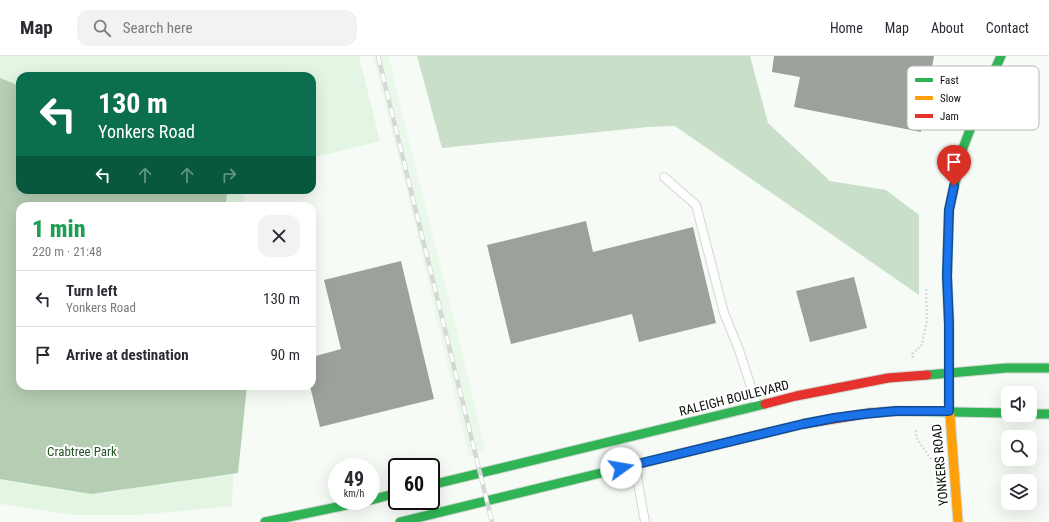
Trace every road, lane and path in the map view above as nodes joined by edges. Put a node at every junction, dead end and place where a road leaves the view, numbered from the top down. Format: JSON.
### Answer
{"nodes":[{"id":1,"x":1001,"y":56,"type":"edge"},
{"id":2,"x":996,"y":66,"type":"edge"},
{"id":3,"x":970,"y":130,"type":"edge"},
{"id":4,"x":664,"y":177,"type":"dead end"},
{"id":5,"x":922,"y":345,"type":"dead end"},
{"id":6,"x":912,"y":354,"type":"dead end"},
{"id":7,"x":1049,"y":368,"type":"edge"},
{"id":8,"x":949,"y":373,"type":"junction"},
{"id":9,"x":757,"y":406,"type":"junction"},
{"id":10,"x":949,"y":411,"type":"junction"},
{"id":11,"x":1001,"y":413,"type":"edge"},
{"id":12,"x":1037,"y":414,"type":"edge"},
{"id":13,"x":1049,"y":414,"type":"edge"},
{"id":14,"x":916,"y":437,"type":"dead end"},
{"id":15,"x":922,"y":444,"type":"dead end"},
{"id":16,"x":635,"y":465,"type":"junction"},
{"id":17,"x":440,"y":483,"type":"edge"},
{"id":18,"x":336,"y":510,"type":"edge"},
{"id":19,"x":437,"y":510,"type":"edge"},
{"id":20,"x":438,"y":513,"type":"junction"},
{"id":21,"x":298,"y":519,"type":"edge"},
{"id":22,"x":265,"y":522,"type":"edge"},
{"id":23,"x":400,"y":522,"type":"edge"},
{"id":24,"x":645,"y":522,"type":"edge"},
{"id":25,"x":958,"y":522,"type":"edge"}],
"edges":[{"from":1,"to":2,"type":"main road","name":"YONKERS ROAD"},
{"from":3,"to":8,"type":"main road","name":"YONKERS ROAD"},
{"from":4,"to":9,"type":"lane"},
{"from":5,"to":6,"type":"path"},
{"from":7,"to":8,"type":"main road","name":"RALEIGH BOULEVARD"},
{"from":8,"to":9,"type":"main road","name":"RALEIGH BOULEVARD"},
{"from":8,"to":10,"type":"main road","name":"YONKERS ROAD"},
{"from":9,"to":17,"type":"main road","name":"RALEIGH BOULEVARD"},
{"from":10,"to":11,"type":"main road"},
{"from":10,"to":16,"type":"main road"},
{"from":10,"to":25,"type":"main road","name":"YONKERS ROAD"},
{"from":12,"to":13,"type":"main road"},
{"from":14,"to":15,"type":"path"},
{"from":16,"to":20,"type":"main road"},
{"from":16,"to":24,"type":"lane"},
{"from":18,"to":21,"type":"main road"},
{"from":19,"to":20,"type":"lane"},
{"from":20,"to":23,"type":"main road"},
{"from":21,"to":22,"type":"main road"}]}
